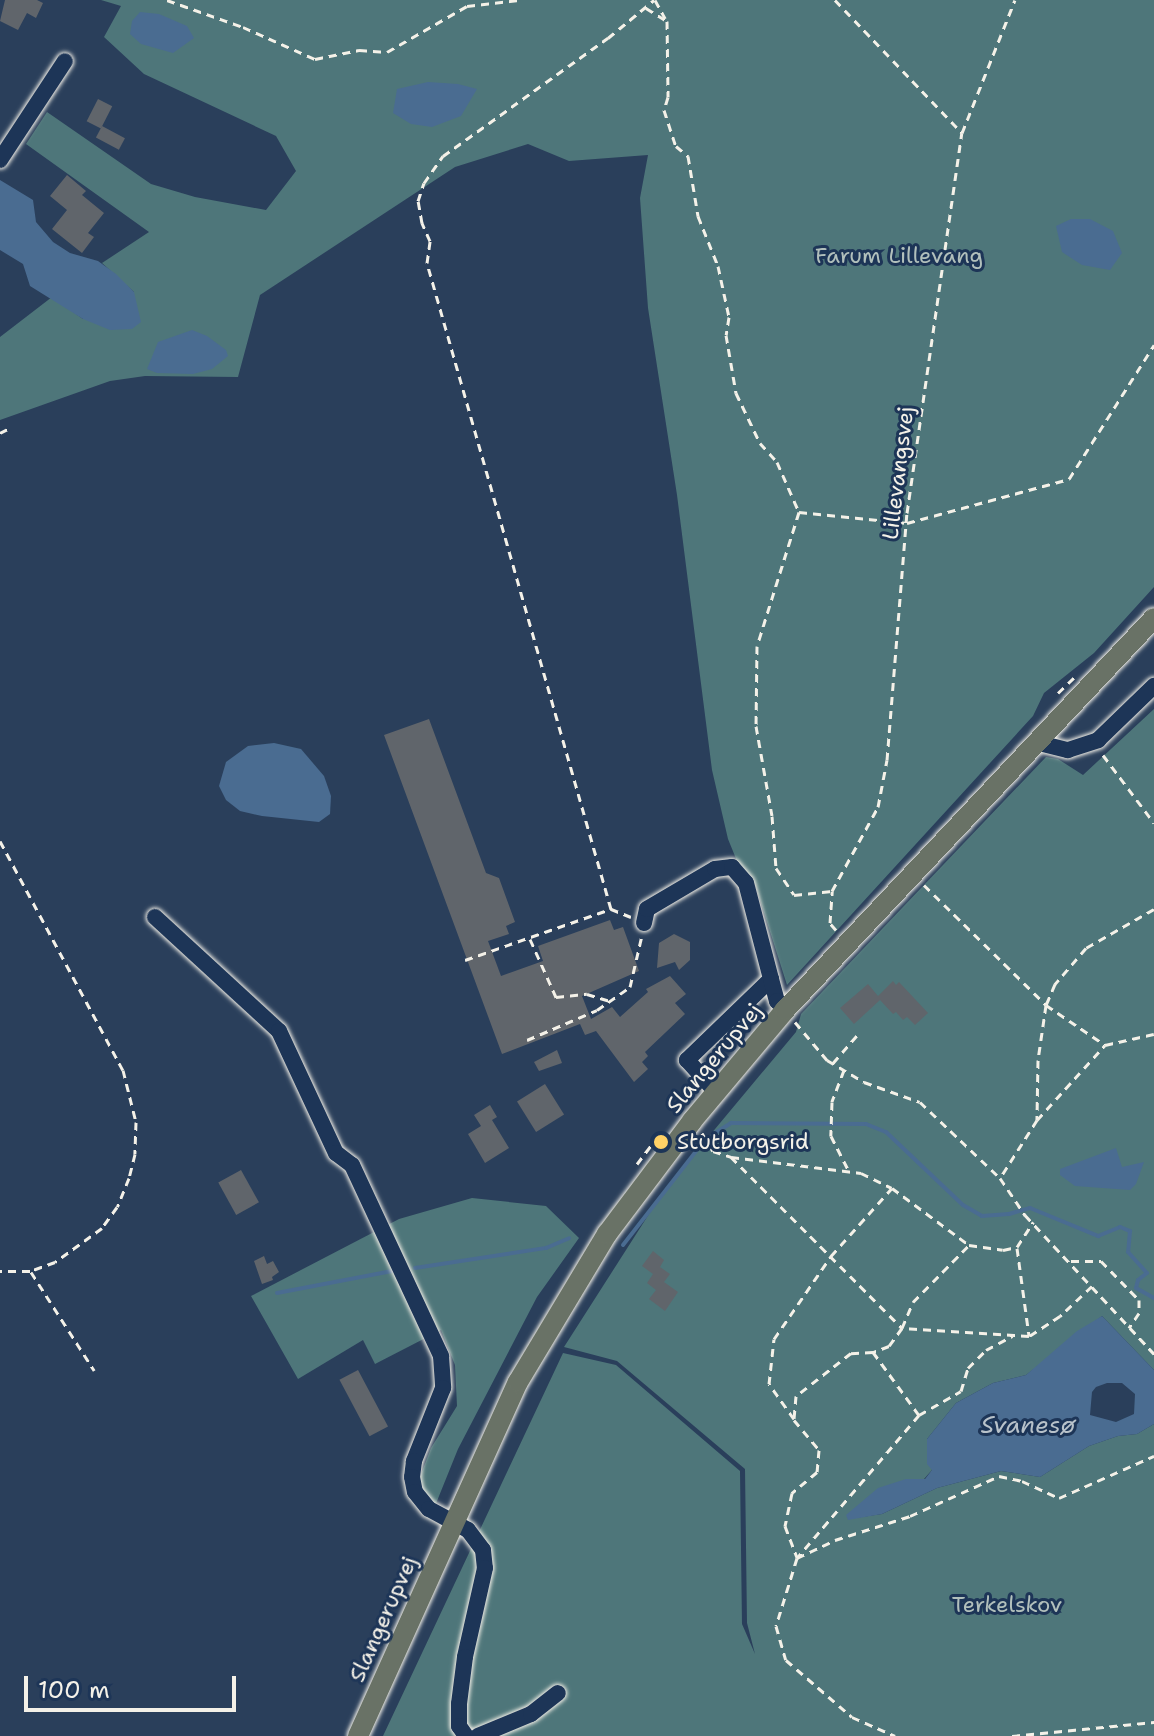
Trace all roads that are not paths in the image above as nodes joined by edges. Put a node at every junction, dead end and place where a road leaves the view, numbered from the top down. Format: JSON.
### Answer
{"nodes":[{"id":1,"x":65,"y":61,"type":"dead end"},
{"id":2,"x":0,"y":160,"type":"edge"},
{"id":3,"x":1154,"y":618,"type":"edge"},
{"id":4,"x":1154,"y":686,"type":"edge"},
{"id":5,"x":1039,"y":743,"type":"junction"},
{"id":6,"x":155,"y":917,"type":"dead end"},
{"id":7,"x":644,"y":923,"type":"road end"},
{"id":8,"x":771,"y":979,"type":"junction"},
{"id":9,"x":788,"y":1019,"type":"junction"},
{"id":10,"x":716,"y":1092,"type":"junction"},
{"id":11,"x":452,"y":1522,"type":"junction"},
{"id":12,"x":558,"y":1693,"type":"dead end"},
{"id":13,"x":358,"y":1736,"type":"edge"},
{"id":14,"x":466,"y":1736,"type":"edge"},
{"id":15,"x":478,"y":1736,"type":"edge"}],
"edges":[{"from":1,"to":2,"type":"street"},
{"from":3,"to":5,"type":"main road","name":"Slangerupvej"},
{"from":4,"to":5,"type":"street"},
{"from":5,"to":9,"type":"main road","name":"Slangerupvej"},
{"from":6,"to":11,"type":"street"},
{"from":7,"to":8,"type":"street"},
{"from":8,"to":9,"type":"street"},
{"from":8,"to":10,"type":"street"},
{"from":9,"to":10,"type":"main road","name":"Slangerupvej"},
{"from":10,"to":11,"type":"main road","name":"Slangerupvej"},
{"from":11,"to":13,"type":"main road","name":"Slangerupvej"},
{"from":11,"to":14,"type":"street"},
{"from":12,"to":15,"type":"street"}]}
